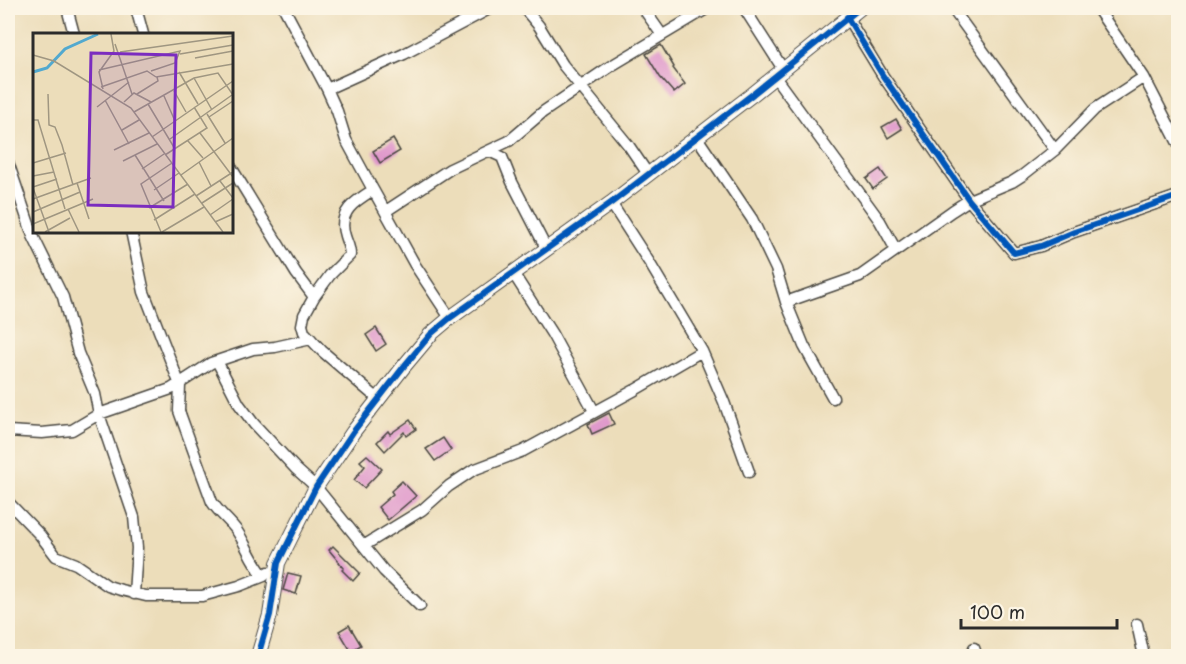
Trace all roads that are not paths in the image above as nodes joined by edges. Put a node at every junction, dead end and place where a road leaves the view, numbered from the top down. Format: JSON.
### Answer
{"nodes":[{"id":1,"x":67,"y":8,"type":"edge"},
{"id":2,"x":136,"y":8,"type":"edge"},
{"id":3,"x":285,"y":8,"type":"edge"},
{"id":4,"x":491,"y":8,"type":"edge"},
{"id":5,"x":524,"y":8,"type":"edge"},
{"id":6,"x":643,"y":8,"type":"edge"},
{"id":7,"x":708,"y":8,"type":"edge"},
{"id":8,"x":744,"y":8,"type":"edge"},
{"id":9,"x":860,"y":8,"type":"edge"},
{"id":10,"x":952,"y":8,"type":"edge"},
{"id":11,"x":1097,"y":8,"type":"edge"},
{"id":12,"x":847,"y":18,"type":"junction"},
{"id":13,"x":74,"y":33,"type":"edge"},
{"id":14,"x":143,"y":33,"type":"edge"},
{"id":15,"x":662,"y":35,"type":"junction"},
{"id":16,"x":779,"y":73,"type":"junction"},
{"id":17,"x":1144,"y":76,"type":"junction"},
{"id":18,"x":581,"y":86,"type":"junction"},
{"id":19,"x":327,"y":88,"type":"junction"},
{"id":20,"x":696,"y":136,"type":"junction"},
{"id":21,"x":509,"y":141,"type":"junction"},
{"id":22,"x":1179,"y":143,"type":"edge"},
{"id":23,"x":1055,"y":150,"type":"junction"},
{"id":24,"x":489,"y":151,"type":"junction"},
{"id":25,"x":502,"y":157,"type":"junction"},
{"id":26,"x":8,"y":162,"type":"edge"},
{"id":27,"x":232,"y":169,"type":"edge"},
{"id":28,"x":648,"y":174,"type":"junction"},
{"id":29,"x":373,"y":189,"type":"junction"},
{"id":30,"x":1179,"y":196,"type":"edge"},
{"id":31,"x":969,"y":200,"type":"junction"},
{"id":32,"x":611,"y":203,"type":"junction"},
{"id":33,"x":386,"y":212,"type":"junction"},
{"id":34,"x":131,"y":232,"type":"edge"},
{"id":35,"x":546,"y":248,"type":"junction"},
{"id":36,"x":896,"y":250,"type":"junction"},
{"id":37,"x":513,"y":273,"type":"junction"},
{"id":38,"x":314,"y":297,"type":"junction"},
{"id":39,"x":786,"y":302,"type":"junction"},
{"id":40,"x":450,"y":318,"type":"junction"},
{"id":41,"x":311,"y":339,"type":"junction"},
{"id":42,"x":702,"y":351,"type":"junction"},
{"id":43,"x":217,"y":361,"type":"junction"},
{"id":44,"x":180,"y":385,"type":"junction"},
{"id":45,"x":833,"y":398,"type":"dead end"},
{"id":46,"x":378,"y":399,"type":"junction"},
{"id":47,"x":594,"y":411,"type":"junction"},
{"id":48,"x":99,"y":414,"type":"junction"},
{"id":49,"x":8,"y":431,"type":"edge"},
{"id":50,"x":749,"y":472,"type":"dead end"},
{"id":51,"x":315,"y":487,"type":"junction"},
{"id":52,"x":8,"y":502,"type":"edge"},
{"id":53,"x":365,"y":545,"type":"junction"},
{"id":54,"x":278,"y":563,"type":"junction"},
{"id":55,"x":264,"y":576,"type":"junction"},
{"id":56,"x":134,"y":594,"type":"junction"},
{"id":57,"x":420,"y":606,"type":"dead end"},
{"id":58,"x":1137,"y":624,"type":"dead end"},
{"id":59,"x":258,"y":657,"type":"edge"},
{"id":60,"x":1144,"y":657,"type":"edge"}],
"edges":[{"from":1,"to":13,"type":"street"},
{"from":2,"to":14,"type":"street"},
{"from":3,"to":19,"type":"street"},
{"from":4,"to":19,"type":"street"},
{"from":5,"to":18,"type":"street"},
{"from":6,"to":15,"type":"street"},
{"from":7,"to":15,"type":"street"},
{"from":8,"to":16,"type":"street"},
{"from":9,"to":12,"type":"street"},
{"from":10,"to":23,"type":"street"},
{"from":11,"to":17,"type":"street"},
{"from":12,"to":16,"type":"street"},
{"from":12,"to":31,"type":"street"},
{"from":15,"to":18,"type":"street"},
{"from":16,"to":20,"type":"street"},
{"from":16,"to":36,"type":"street"},
{"from":17,"to":22,"type":"street"},
{"from":17,"to":23,"type":"street"},
{"from":18,"to":21,"type":"street"},
{"from":18,"to":28,"type":"street"},
{"from":19,"to":29,"type":"street"},
{"from":20,"to":28,"type":"street"},
{"from":20,"to":39,"type":"street"},
{"from":21,"to":24,"type":"street"},
{"from":21,"to":25,"type":"street"},
{"from":23,"to":31,"type":"street"},
{"from":24,"to":25,"type":"street"},
{"from":24,"to":33,"type":"street"},
{"from":25,"to":35,"type":"street"},
{"from":26,"to":48,"type":"street"},
{"from":27,"to":38,"type":"street"},
{"from":28,"to":32,"type":"street"},
{"from":29,"to":33,"type":"street"},
{"from":29,"to":38,"type":"street"},
{"from":30,"to":31,"type":"street"},
{"from":31,"to":36,"type":"street"},
{"from":32,"to":35,"type":"street"},
{"from":32,"to":42,"type":"street"},
{"from":33,"to":40,"type":"street"},
{"from":34,"to":44,"type":"street"},
{"from":35,"to":37,"type":"street"},
{"from":36,"to":39,"type":"street"},
{"from":37,"to":40,"type":"street"},
{"from":37,"to":47,"type":"street"},
{"from":38,"to":41,"type":"street"},
{"from":39,"to":45,"type":"street"},
{"from":40,"to":46,"type":"street"},
{"from":41,"to":43,"type":"street"},
{"from":41,"to":46,"type":"street"},
{"from":42,"to":47,"type":"street"},
{"from":42,"to":50,"type":"street"},
{"from":43,"to":44,"type":"street"},
{"from":43,"to":51,"type":"street"},
{"from":44,"to":48,"type":"street"},
{"from":44,"to":55,"type":"street"},
{"from":46,"to":51,"type":"street"},
{"from":47,"to":53,"type":"street"},
{"from":48,"to":49,"type":"street"},
{"from":48,"to":56,"type":"street"},
{"from":51,"to":53,"type":"street"},
{"from":51,"to":54,"type":"street"},
{"from":52,"to":56,"type":"street"},
{"from":53,"to":57,"type":"street"},
{"from":54,"to":55,"type":"street"},
{"from":54,"to":59,"type":"street"},
{"from":55,"to":56,"type":"street"},
{"from":58,"to":60,"type":"street"}]}
